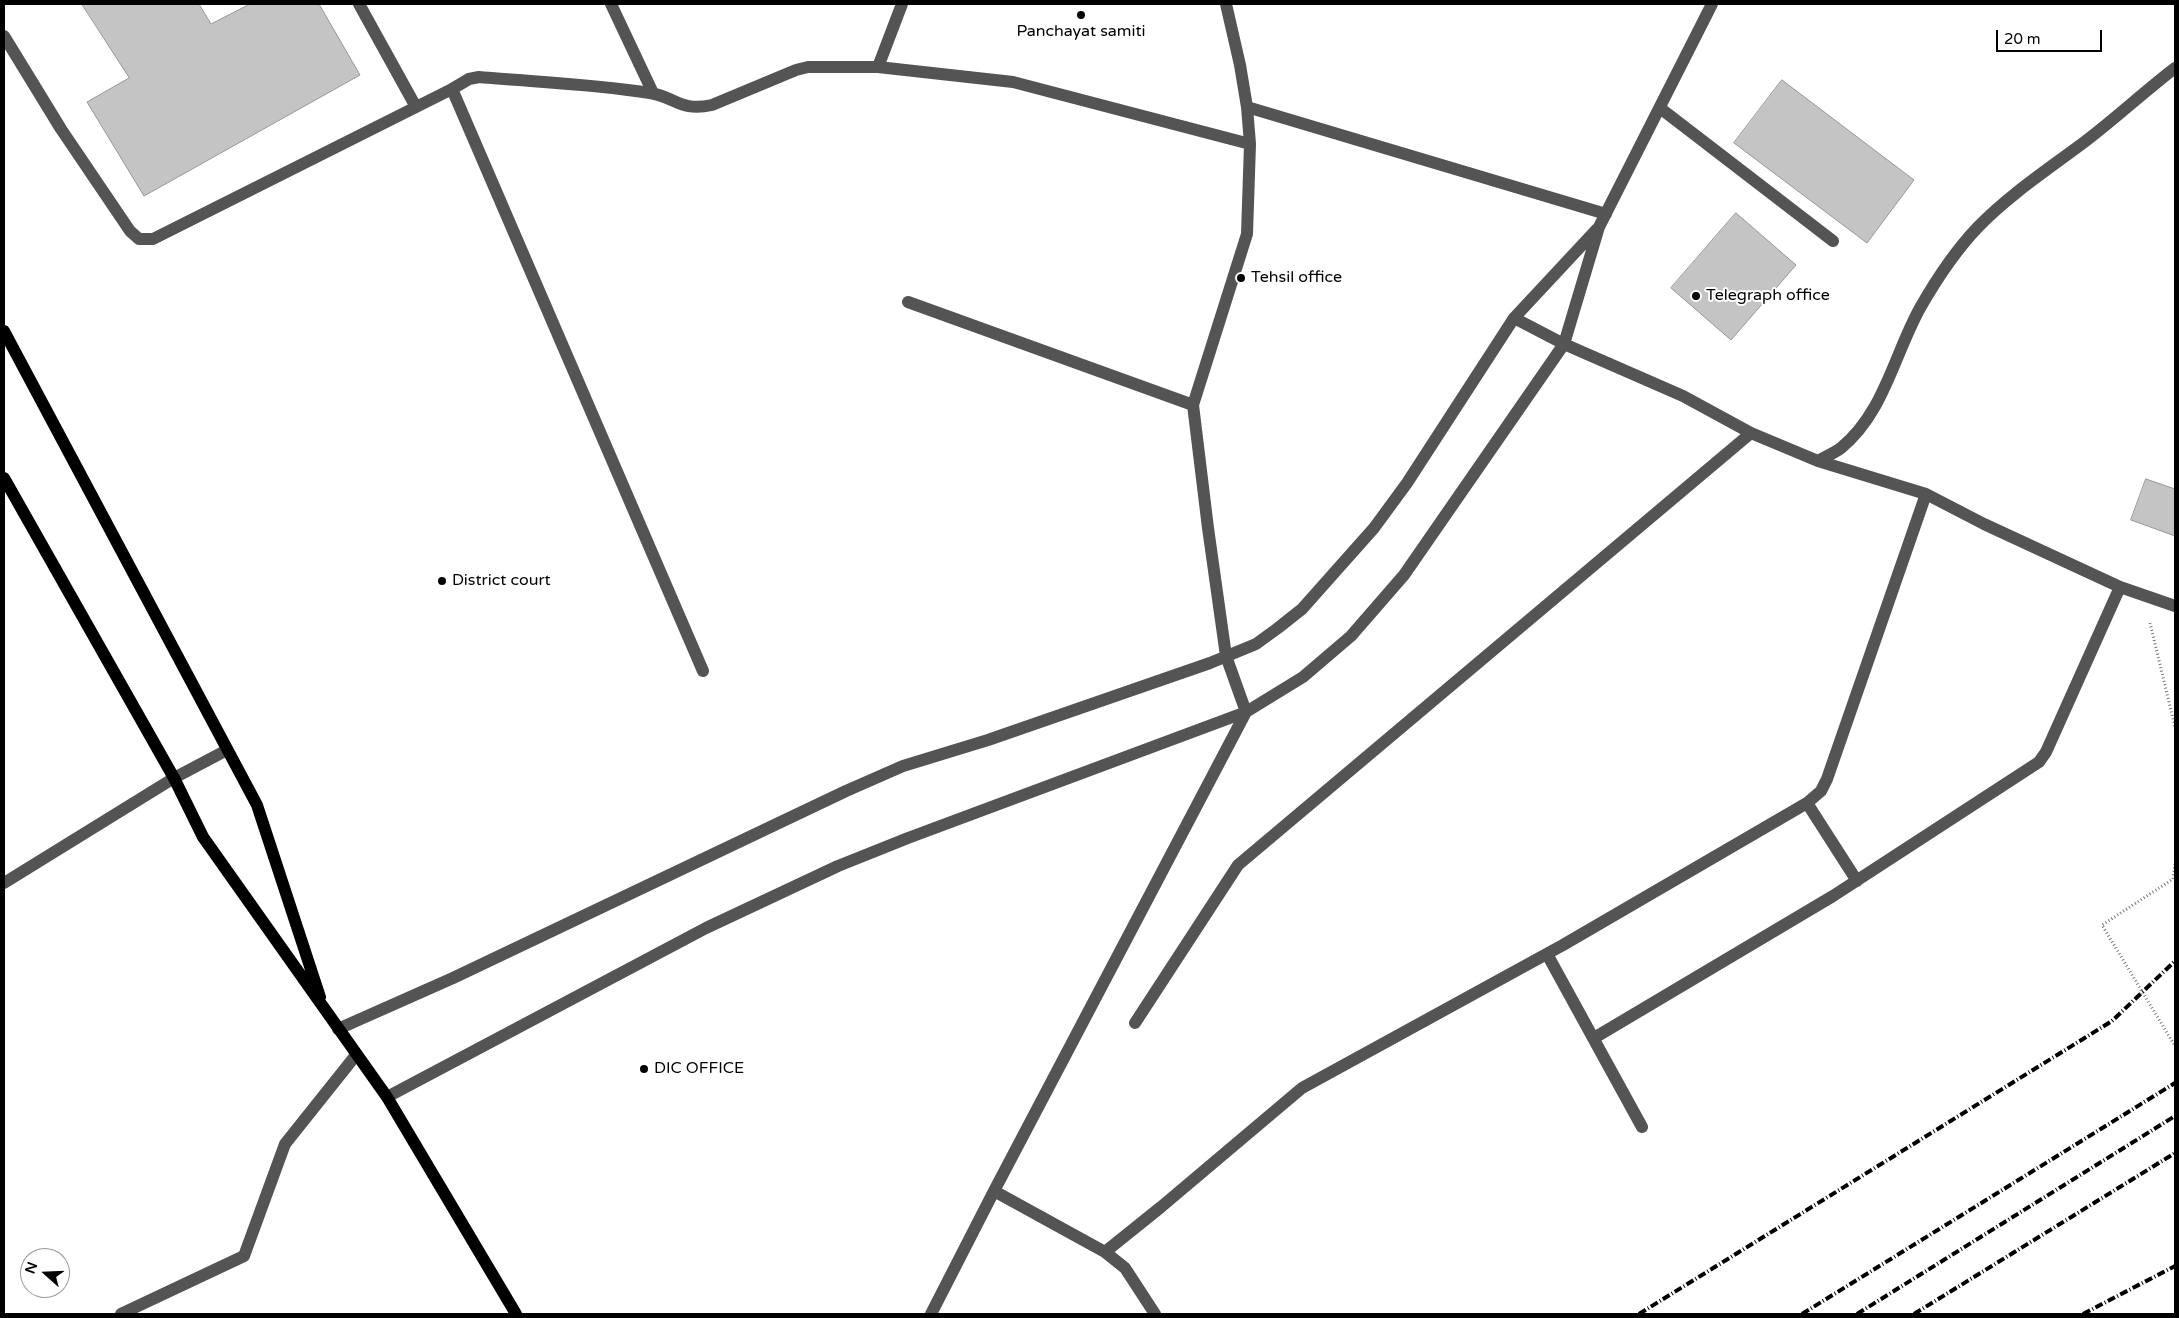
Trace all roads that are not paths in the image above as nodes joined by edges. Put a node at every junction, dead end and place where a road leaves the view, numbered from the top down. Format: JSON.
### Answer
{"nodes":[{"id":1,"x":359,"y":4,"type":"edge"},
{"id":2,"x":611,"y":4,"type":"edge"},
{"id":3,"x":902,"y":4,"type":"edge"},
{"id":4,"x":1226,"y":4,"type":"edge"},
{"id":5,"x":1712,"y":4,"type":"edge"},
{"id":6,"x":4,"y":36,"type":"edge"},
{"id":7,"x":878,"y":66,"type":"junction"},
{"id":8,"x":2175,"y":68,"type":"edge"},
{"id":9,"x":452,"y":89,"type":"junction"},
{"id":10,"x":653,"y":94,"type":"junction"},
{"id":11,"x":416,"y":107,"type":"junction"},
{"id":12,"x":1247,"y":108,"type":"junction"},
{"id":13,"x":1660,"y":108,"type":"junction"},
{"id":14,"x":1250,"y":144,"type":"junction"},
{"id":15,"x":1606,"y":214,"type":"junction"},
{"id":16,"x":1598,"y":227,"type":"junction"},
{"id":17,"x":1833,"y":241,"type":"dead end"},
{"id":18,"x":908,"y":302,"type":"dead end"},
{"id":19,"x":1514,"y":318,"type":"junction"},
{"id":20,"x":4,"y":331,"type":"edge"},
{"id":21,"x":1564,"y":344,"type":"junction"},
{"id":22,"x":1193,"y":405,"type":"junction"},
{"id":23,"x":1751,"y":433,"type":"junction"},
{"id":24,"x":1818,"y":461,"type":"junction"},
{"id":25,"x":4,"y":478,"type":"edge"},
{"id":26,"x":1926,"y":494,"type":"junction"},
{"id":27,"x":2120,"y":587,"type":"junction"},
{"id":28,"x":2175,"y":606,"type":"edge"},
{"id":29,"x":1226,"y":656,"type":"junction"},
{"id":30,"x":703,"y":671,"type":"dead end"},
{"id":31,"x":1246,"y":712,"type":"junction"},
{"id":32,"x":227,"y":750,"type":"junction"},
{"id":33,"x":174,"y":778,"type":"junction"},
{"id":34,"x":1808,"y":803,"type":"junction"},
{"id":35,"x":1857,"y":881,"type":"junction"},
{"id":36,"x":4,"y":883,"type":"edge"},
{"id":37,"x":1547,"y":954,"type":"junction"},
{"id":38,"x":325,"y":1011,"type":"junction"},
{"id":39,"x":1135,"y":1023,"type":"dead end"},
{"id":40,"x":338,"y":1029,"type":"junction"},
{"id":41,"x":1594,"y":1038,"type":"junction"},
{"id":42,"x":356,"y":1055,"type":"junction"},
{"id":43,"x":387,"y":1097,"type":"junction"},
{"id":44,"x":1642,"y":1127,"type":"dead end"},
{"id":45,"x":994,"y":1191,"type":"junction"},
{"id":46,"x":1105,"y":1252,"type":"junction"},
{"id":47,"x":121,"y":1314,"type":"edge"},
{"id":48,"x":516,"y":1314,"type":"edge"},
{"id":49,"x":931,"y":1314,"type":"edge"},
{"id":50,"x":1155,"y":1314,"type":"edge"}],
"edges":[{"from":1,"to":11,"type":"street"},
{"from":2,"to":10,"type":"street"},
{"from":3,"to":7,"type":"street"},
{"from":4,"to":12,"type":"street"},
{"from":5,"to":13,"type":"street"},
{"from":6,"to":11,"type":"street"},
{"from":7,"to":10,"type":"street"},
{"from":7,"to":14,"type":"street"},
{"from":8,"to":24,"type":"street"},
{"from":9,"to":10,"type":"street"},
{"from":9,"to":11,"type":"street"},
{"from":9,"to":30,"type":"street"},
{"from":12,"to":14,"type":"street"},
{"from":12,"to":15,"type":"street"},
{"from":13,"to":15,"type":"street"},
{"from":13,"to":17,"type":"street"},
{"from":14,"to":22,"type":"street"},
{"from":15,"to":16,"type":"street"},
{"from":16,"to":19,"type":"street"},
{"from":16,"to":21,"type":"street"},
{"from":18,"to":22,"type":"street"},
{"from":19,"to":21,"type":"street"},
{"from":19,"to":29,"type":"street"},
{"from":20,"to":32,"type":"main road"},
{"from":21,"to":23,"type":"street"},
{"from":21,"to":31,"type":"street"},
{"from":22,"to":29,"type":"street"},
{"from":23,"to":24,"type":"street"},
{"from":23,"to":39,"type":"street"},
{"from":24,"to":26,"type":"street"},
{"from":25,"to":33,"type":"main road"},
{"from":26,"to":27,"type":"street"},
{"from":26,"to":34,"type":"street"},
{"from":27,"to":28,"type":"street"},
{"from":27,"to":35,"type":"street"},
{"from":29,"to":31,"type":"street"},
{"from":29,"to":40,"type":"street"},
{"from":31,"to":43,"type":"street"},
{"from":31,"to":45,"type":"street"},
{"from":32,"to":33,"type":"street"},
{"from":32,"to":38,"type":"main road"},
{"from":33,"to":36,"type":"street"},
{"from":33,"to":38,"type":"main road"},
{"from":34,"to":35,"type":"street"},
{"from":34,"to":37,"type":"street"},
{"from":35,"to":41,"type":"street"},
{"from":37,"to":41,"type":"street"},
{"from":37,"to":46,"type":"street"},
{"from":38,"to":40,"type":"main road"},
{"from":40,"to":42,"type":"main road"},
{"from":41,"to":44,"type":"street"},
{"from":42,"to":43,"type":"main road"},
{"from":42,"to":47,"type":"street"},
{"from":43,"to":48,"type":"main road"},
{"from":45,"to":46,"type":"street"},
{"from":45,"to":49,"type":"street"},
{"from":46,"to":50,"type":"street"}]}
